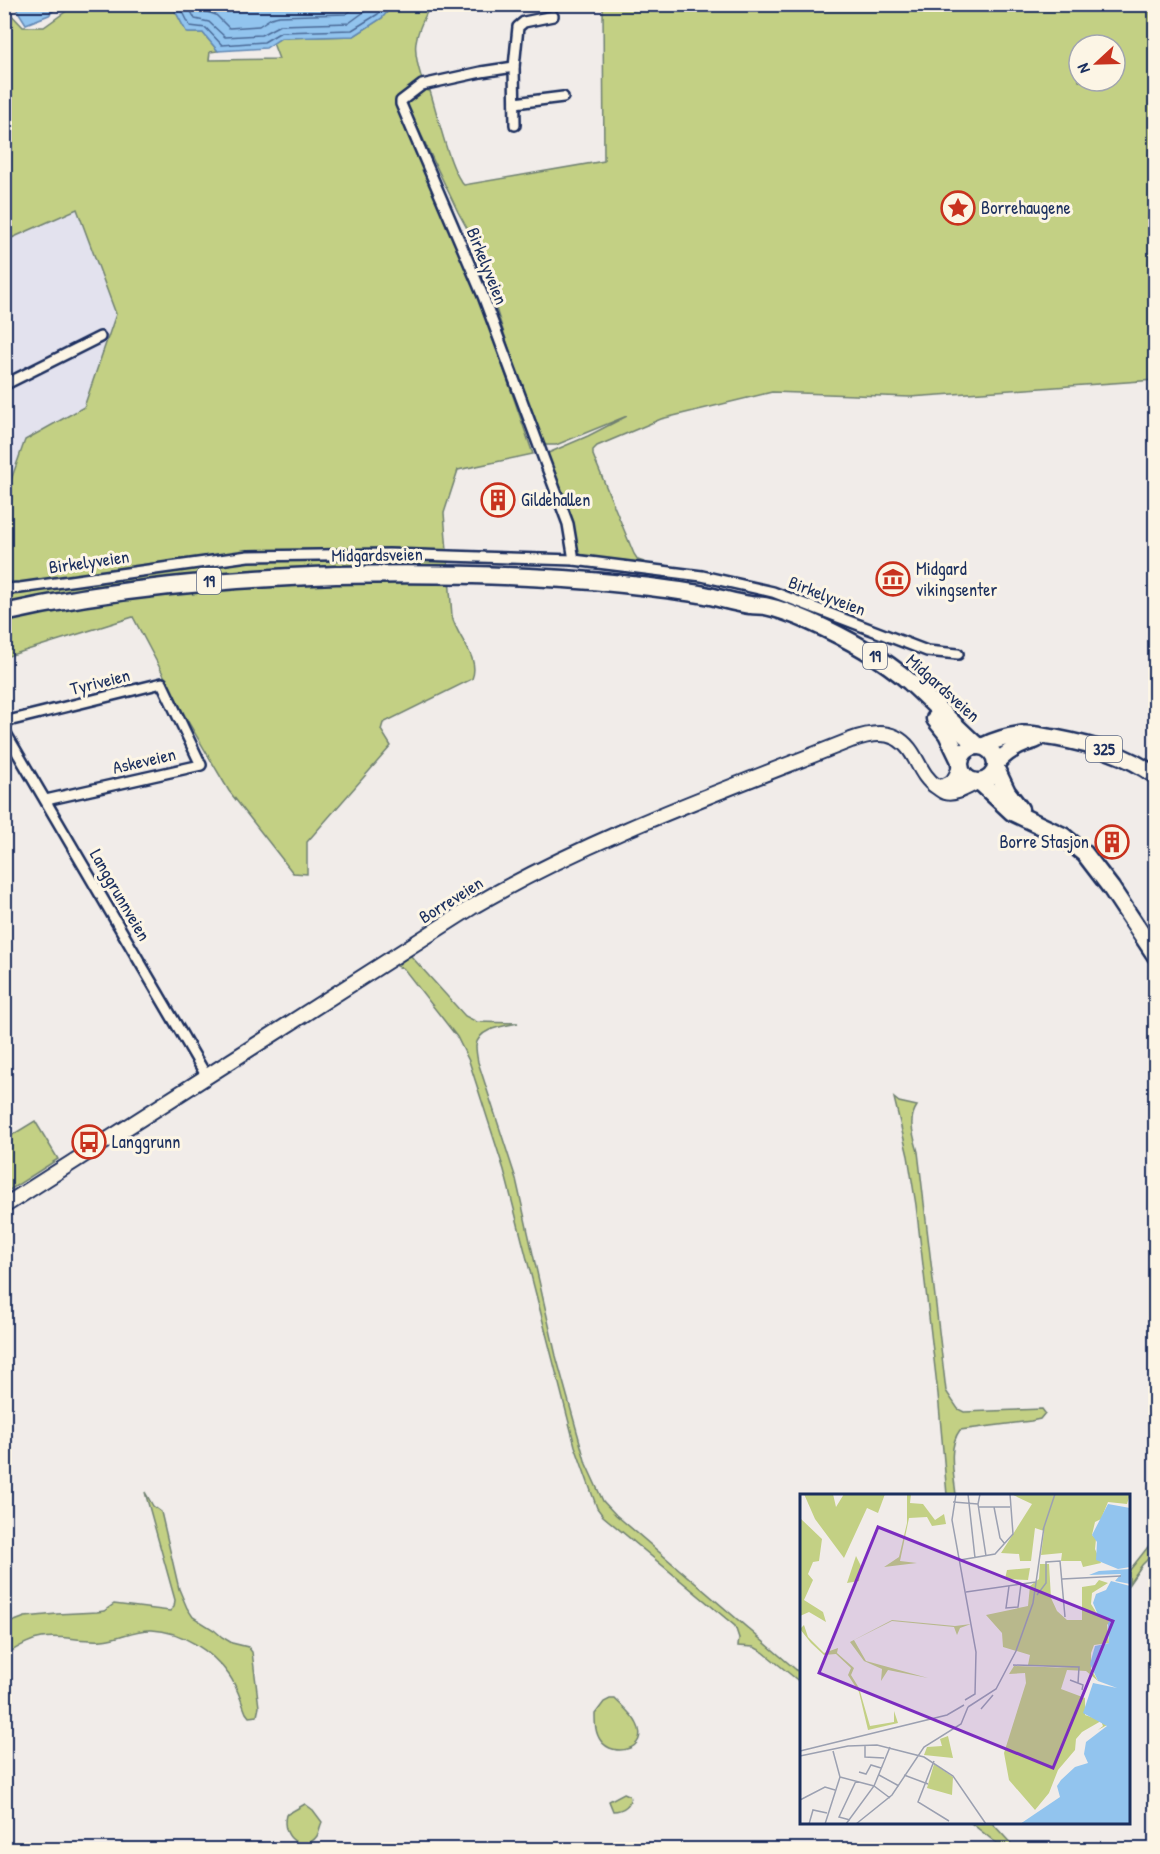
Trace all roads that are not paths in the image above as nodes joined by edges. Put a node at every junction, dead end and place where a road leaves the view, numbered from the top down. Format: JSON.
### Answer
{"nodes":[{"id":1,"x":553,"y":16,"type":"dead end"},
{"id":2,"x":514,"y":67,"type":"junction"},
{"id":3,"x":563,"y":97,"type":"dead end"},
{"id":4,"x":514,"y":103,"type":"junction"},
{"id":5,"x":515,"y":125,"type":"dead end"},
{"id":6,"x":100,"y":337,"type":"dead end"},
{"id":7,"x":4,"y":385,"type":"edge"},
{"id":8,"x":574,"y":560,"type":"junction"},
{"id":9,"x":4,"y":589,"type":"edge"},
{"id":10,"x":750,"y":605,"type":"junction"},
{"id":11,"x":4,"y":613,"type":"edge"},
{"id":12,"x":958,"y":654,"type":"dead end"},
{"id":13,"x":4,"y":722,"type":"edge"},
{"id":14,"x":180,"y":722,"type":"joint"},
{"id":15,"x":4,"y":730,"type":"edge"},
{"id":16,"x":1048,"y":737,"type":"junction"},
{"id":17,"x":980,"y":746,"type":"junction"},
{"id":18,"x":960,"y":764,"type":"junction"},
{"id":19,"x":997,"y":766,"type":"junction"},
{"id":20,"x":1155,"y":776,"type":"edge"},
{"id":21,"x":978,"y":783,"type":"junction"},
{"id":22,"x":938,"y":787,"type":"junction"},
{"id":23,"x":46,"y":800,"type":"junction"},
{"id":24,"x":1029,"y":818,"type":"junction"},
{"id":25,"x":1155,"y":956,"type":"edge"},
{"id":26,"x":207,"y":1077,"type":"junction"},
{"id":27,"x":4,"y":1206,"type":"edge"}],
"edges":[{"from":1,"to":2,"type":"street"},
{"from":2,"to":4,"type":"street"},
{"from":2,"to":8,"type":"street","name":"Birkelyveien"},
{"from":3,"to":4,"type":"street"},
{"from":4,"to":5,"type":"street"},
{"from":6,"to":7,"type":"street"},
{"from":8,"to":9,"type":"street","name":"Birkelyveien"},
{"from":8,"to":12,"type":"street","name":"Birkelyveien"},
{"from":10,"to":11,"type":"highway","name":"Midgardsveien","number":"19"},
{"from":10,"to":17,"type":"highway","name":"Midgardsveien","number":"19"},
{"from":10,"to":18,"type":"highway","name":"Midgardsveien","number":"19"},
{"from":13,"to":14,"type":"street","name":"Tyriveien"},
{"from":14,"to":23,"type":"street","name":"Askeveien"},
{"from":15,"to":23,"type":"street","name":"Langgrunnveien"},
{"from":16,"to":17,"type":"main road","number":"325"},
{"from":16,"to":19,"type":"main road","number":"325"},
{"from":16,"to":20,"type":"main road","number":"325"},
{"from":17,"to":18,"type":"highway"},
{"from":17,"to":19,"type":"highway","number":"19"},
{"from":18,"to":21,"type":"highway","number":"19"},
{"from":18,"to":22,"type":"main road"},
{"from":19,"to":21,"type":"highway"},
{"from":19,"to":24,"type":"highway","number":"19"},
{"from":21,"to":22,"type":"main road"},
{"from":21,"to":24,"type":"highway","number":"19"},
{"from":22,"to":26,"type":"main road","name":"Borreveien"},
{"from":23,"to":26,"type":"street","name":"Langgrunnveien"},
{"from":24,"to":25,"type":"highway","number":"19"},
{"from":26,"to":27,"type":"main road","name":"Borreveien"}]}
